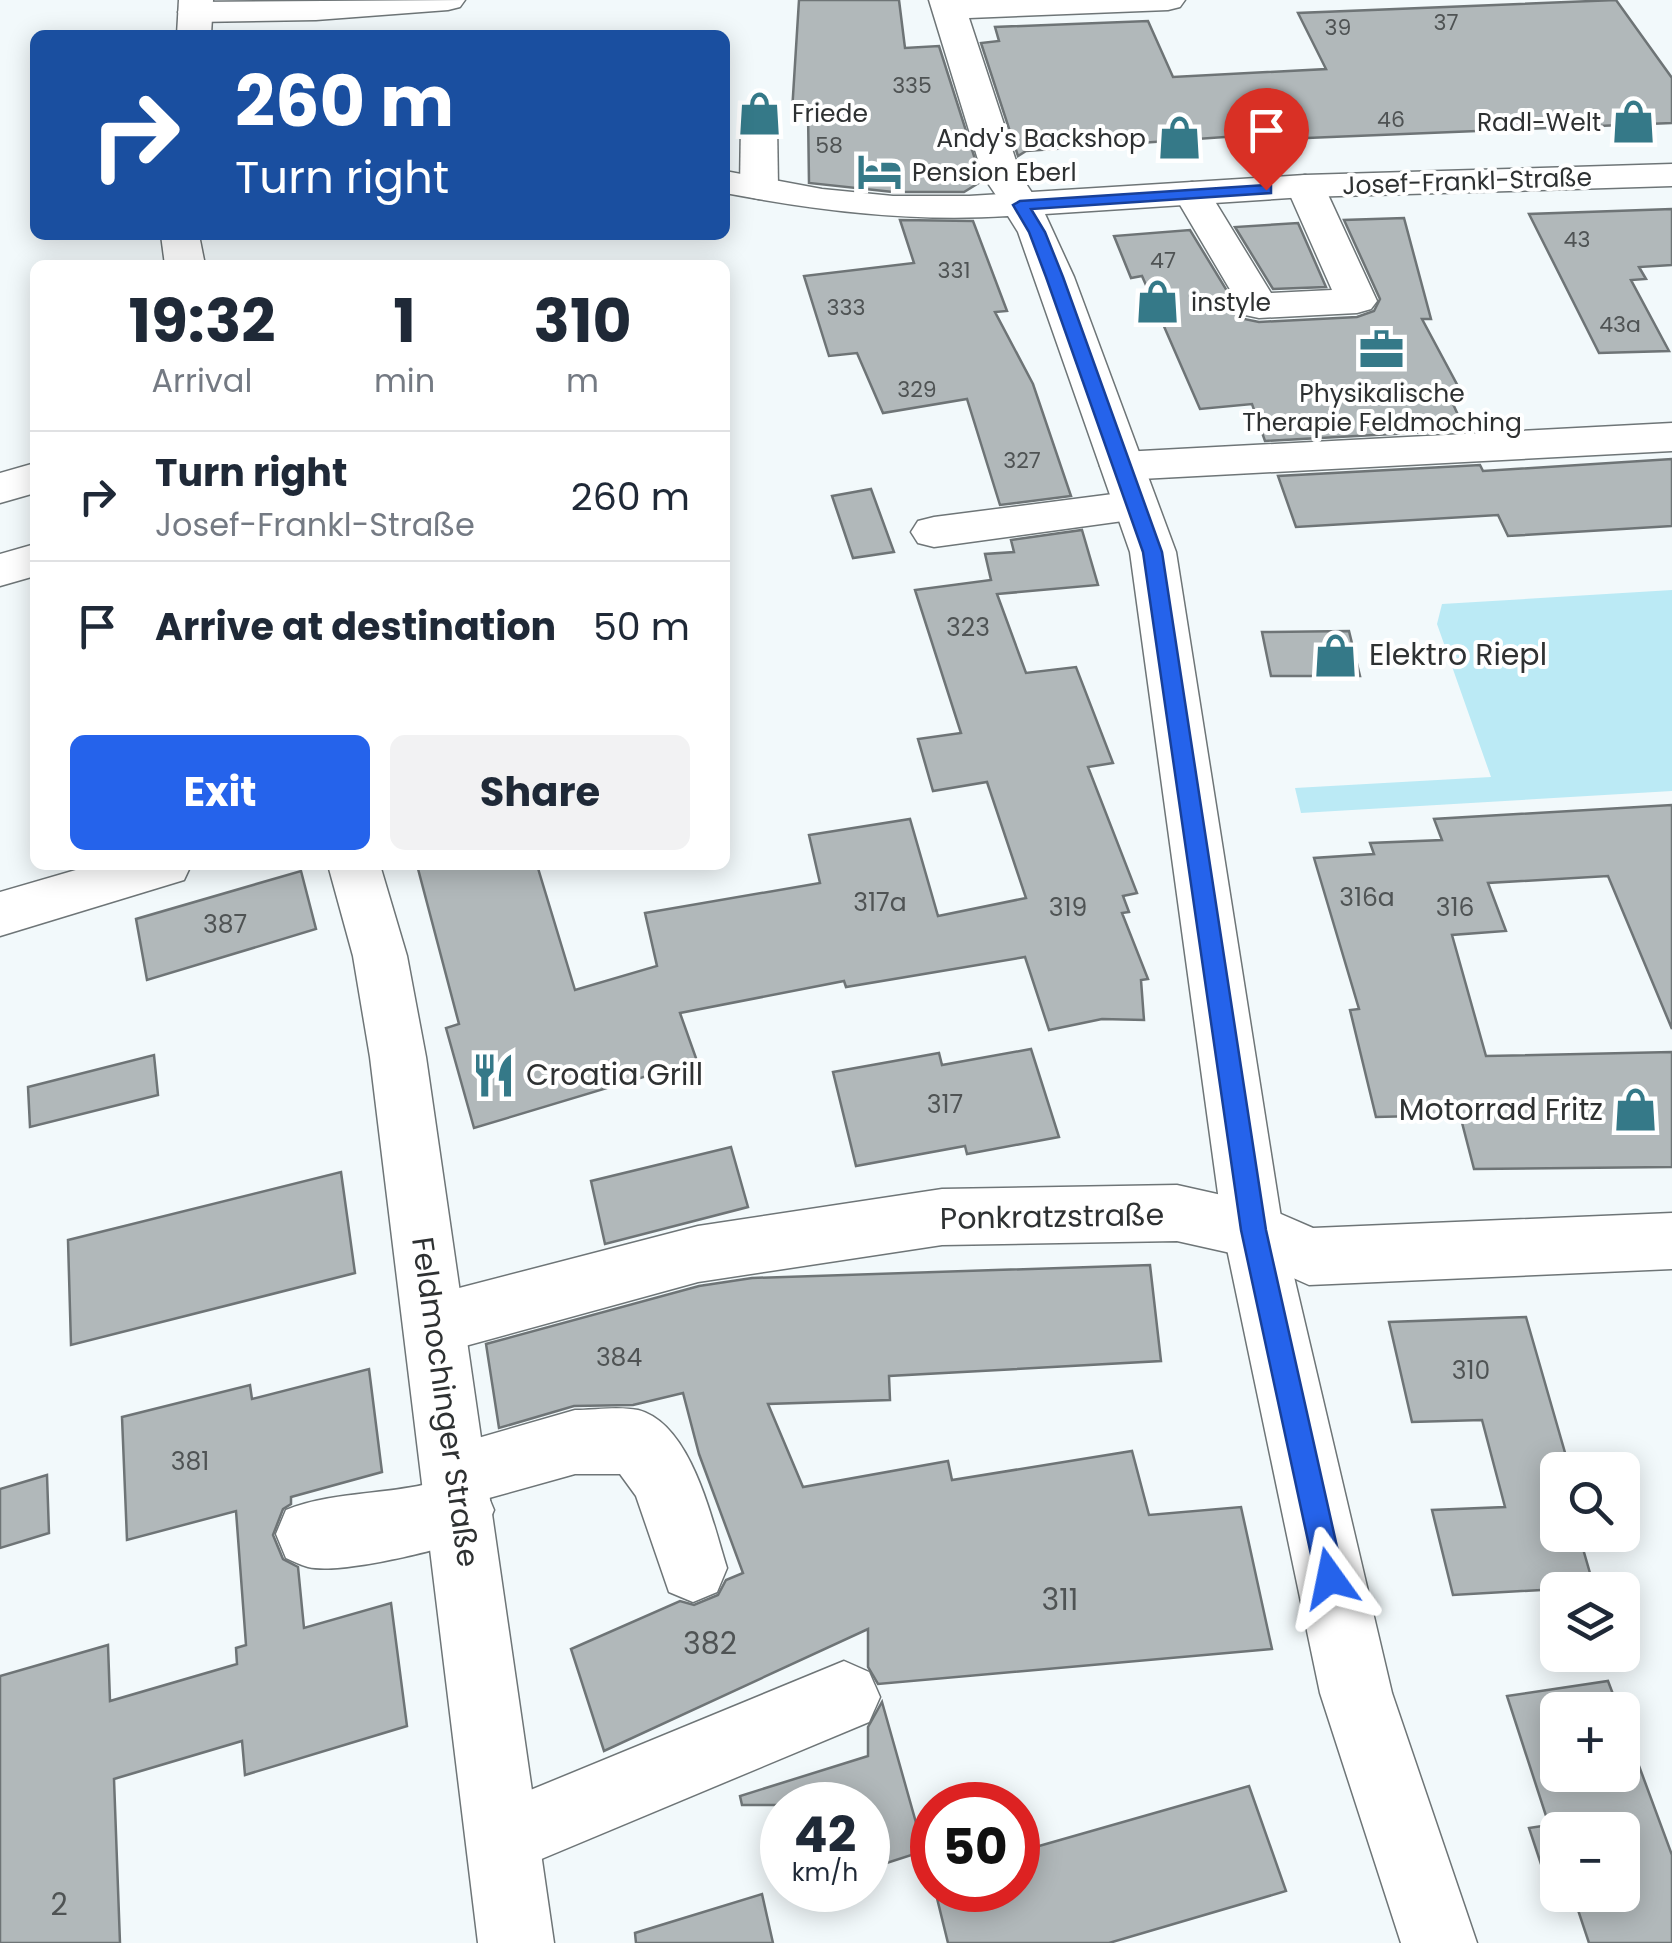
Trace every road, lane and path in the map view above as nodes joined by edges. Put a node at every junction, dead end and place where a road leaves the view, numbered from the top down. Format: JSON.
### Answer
{"nodes":[{"id":1,"x":448,"y":0,"type":"edge"},
{"id":2,"x":1168,"y":0,"type":"edge"},
{"id":3,"x":947,"y":4,"type":"edge"},
{"id":4,"x":195,"y":16,"type":"edge"},
{"id":5,"x":759,"y":123,"type":"dead end"},
{"id":6,"x":1672,"y":175,"type":"edge"},
{"id":7,"x":742,"y":185,"type":"edge"},
{"id":8,"x":1305,"y":186,"type":"junction"},
{"id":9,"x":1192,"y":193,"type":"junction"},
{"id":10,"x":1020,"y":205,"type":"junction"},
{"id":11,"x":1672,"y":437,"type":"edge"},
{"id":12,"x":30,"y":479,"type":"edge"},
{"id":13,"x":1129,"y":486,"type":"junction"},
{"id":14,"x":0,"y":488,"type":"edge"},
{"id":15,"x":934,"y":532,"type":"dead end"},
{"id":16,"x":30,"y":561,"type":"edge"},
{"id":17,"x":0,"y":570,"type":"edge"},
{"id":18,"x":148,"y":870,"type":"edge"},
{"id":19,"x":355,"y":870,"type":"edge"},
{"id":20,"x":0,"y":914,"type":"edge"},
{"id":21,"x":1254,"y":1230,"type":"junction"},
{"id":22,"x":1672,"y":1241,"type":"edge"},
{"id":23,"x":436,"y":1324,"type":"junction"},
{"id":24,"x":458,"y":1492,"type":"junction"},
{"id":25,"x":310,"y":1534,"type":"dead end"},
{"id":26,"x":693,"y":1568,"type":"dead end"},
{"id":27,"x":844,"y":1697,"type":"dead end"},
{"id":28,"x":503,"y":1838,"type":"junction"},
{"id":29,"x":516,"y":1943,"type":"edge"},
{"id":30,"x":1439,"y":1943,"type":"edge"}],
"edges":[{"from":1,"to":4,"type":"main road"},
{"from":2,"to":3,"type":"main road"},
{"from":3,"to":10,"type":"main road"},
{"from":5,"to":7,"type":"main road"},
{"from":6,"to":8,"type":"main road","name":"Josef-Frankl-Straße"},
{"from":7,"to":10,"type":"main road","name":"Josef-Frankl-Straße"},
{"from":8,"to":9,"type":"main road","name":"Josef-Frankl-Straße"},
{"from":8,"to":9,"type":"main road"},
{"from":9,"to":10,"type":"main road","name":"Josef-Frankl-Straße"},
{"from":10,"to":13,"type":"main road"},
{"from":11,"to":13,"type":"main road"},
{"from":12,"to":14,"type":"main road"},
{"from":13,"to":15,"type":"main road"},
{"from":13,"to":21,"type":"main road"},
{"from":16,"to":17,"type":"main road"},
{"from":18,"to":20,"type":"main road"},
{"from":19,"to":23,"type":"main road","name":"Feldmochinger Straße"},
{"from":21,"to":22,"type":"main road","name":"Ponkratzstraße"},
{"from":21,"to":23,"type":"main road","name":"Ponkratzstraße"},
{"from":21,"to":30,"type":"main road"},
{"from":23,"to":24,"type":"main road","name":"Feldmochinger Straße"},
{"from":24,"to":25,"type":"main road"},
{"from":24,"to":26,"type":"main road"},
{"from":24,"to":28,"type":"main road","name":"Feldmochinger Straße"},
{"from":27,"to":28,"type":"main road"},
{"from":28,"to":29,"type":"main road","name":"Feldmochinger Straße"}]}
